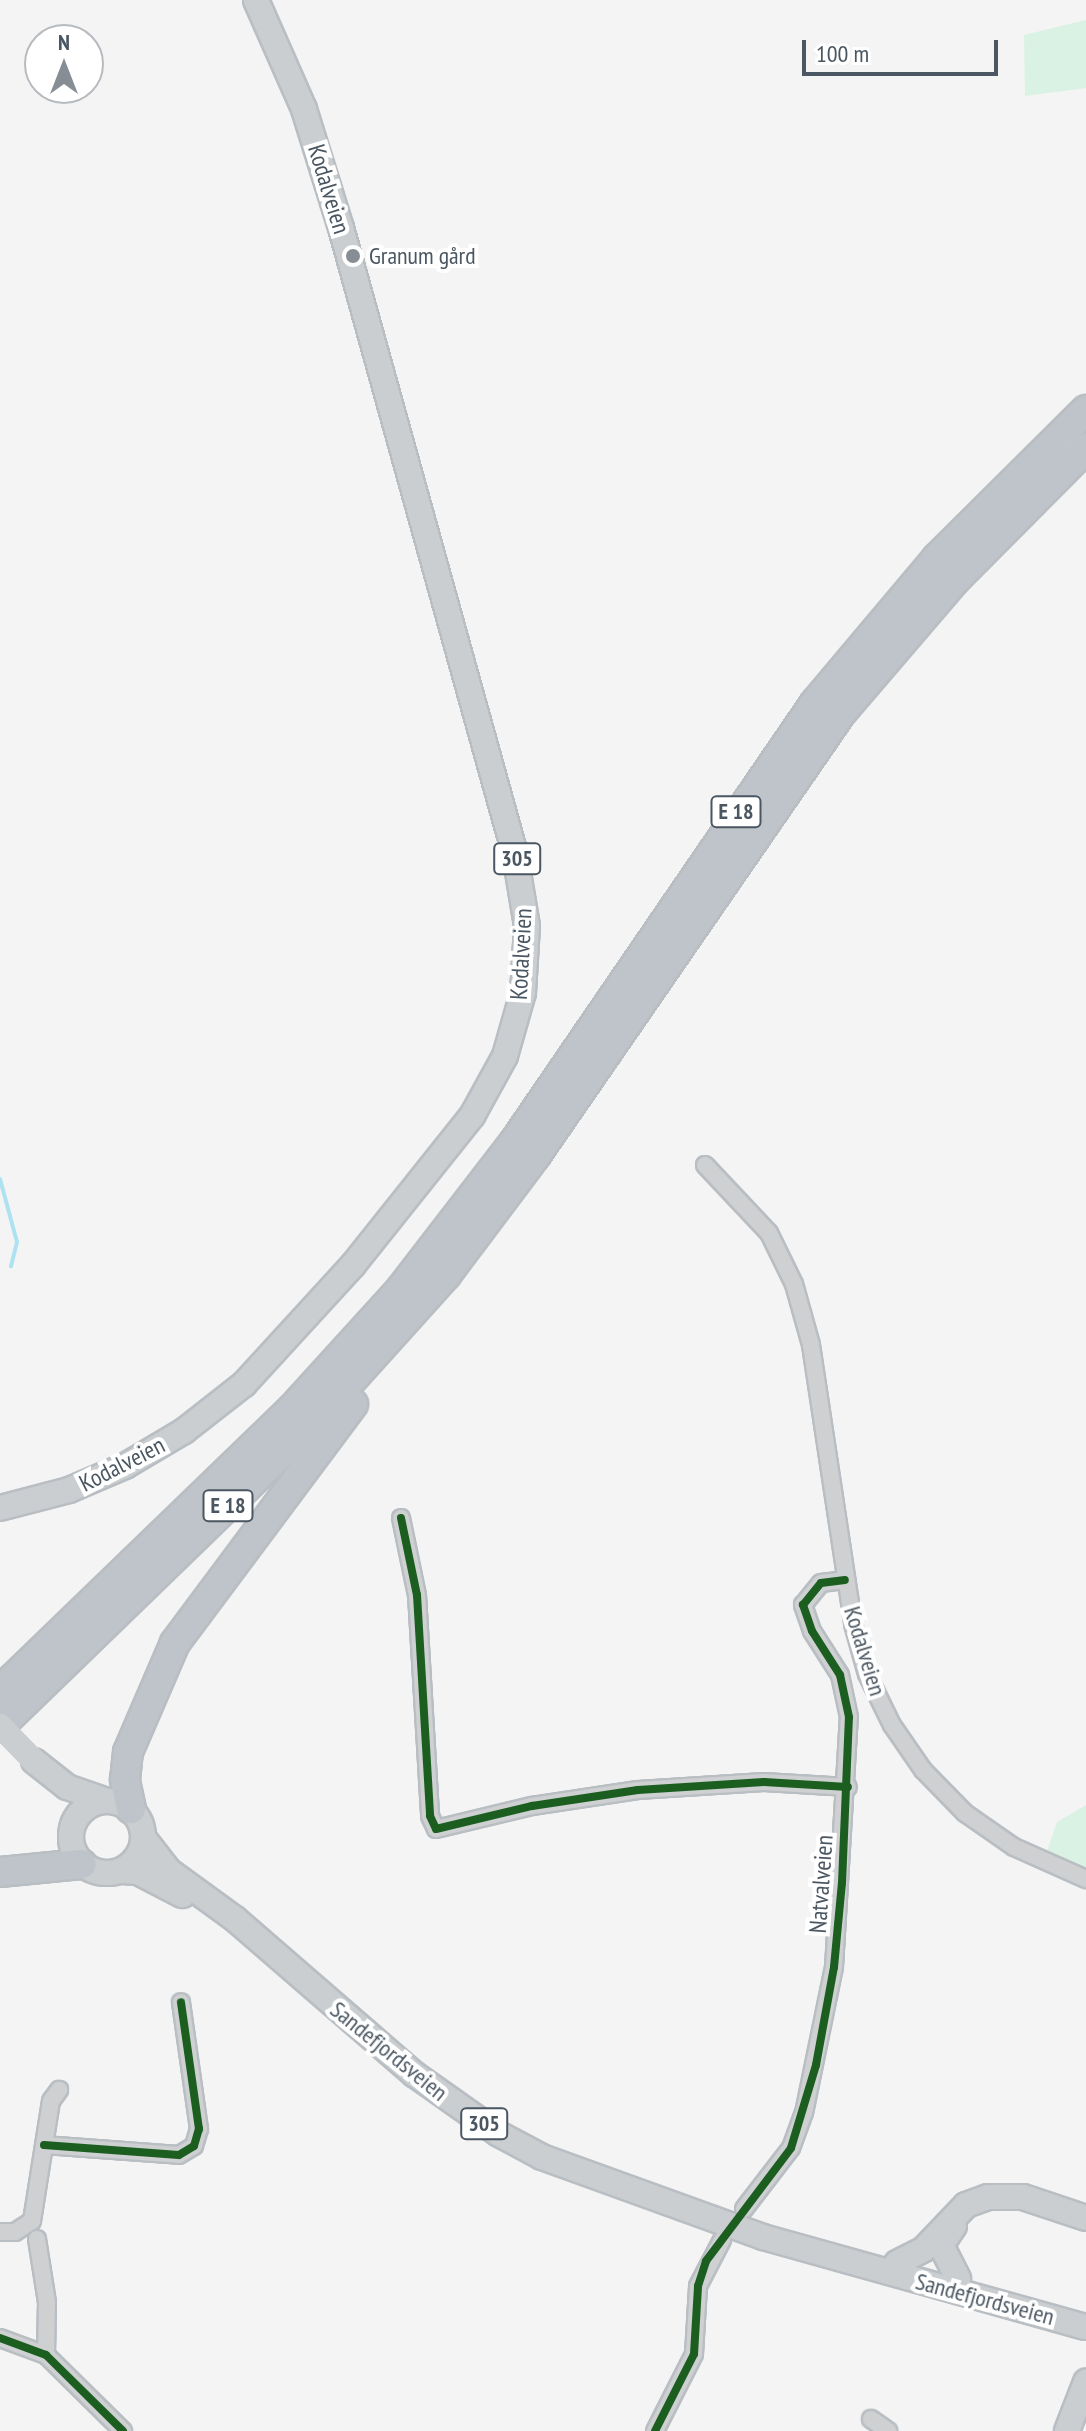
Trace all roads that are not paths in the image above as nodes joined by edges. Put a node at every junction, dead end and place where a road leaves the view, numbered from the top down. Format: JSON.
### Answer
{"nodes":[{"id":1,"x":256,"y":0,"type":"edge"},
{"id":2,"x":1086,"y":410,"type":"edge"},
{"id":3,"x":1086,"y":448,"type":"edge"},
{"id":4,"x":705,"y":1165,"type":"dead end"},
{"id":5,"x":446,"y":1275,"type":"junction"},
{"id":6,"x":374,"y":1321,"type":"junction"},
{"id":7,"x":0,"y":1508,"type":"edge"},
{"id":8,"x":401,"y":1518,"type":"dead end"},
{"id":9,"x":845,"y":1580,"type":"junction"},
{"id":10,"x":0,"y":1665,"type":"edge"},
{"id":11,"x":0,"y":1691,"type":"edge"},
{"id":12,"x":0,"y":1726,"type":"edge"},
{"id":13,"x":34,"y":1761,"type":"junction"},
{"id":14,"x":848,"y":1787,"type":"junction"},
{"id":15,"x":119,"y":1805,"type":"junction"},
{"id":16,"x":73,"y":1824,"type":"junction"},
{"id":17,"x":144,"y":1839,"type":"junction"},
{"id":18,"x":82,"y":1864,"type":"junction"},
{"id":19,"x":122,"y":1871,"type":"junction"},
{"id":20,"x":0,"y":1872,"type":"edge"},
{"id":21,"x":1086,"y":1879,"type":"edge"},
{"id":22,"x":300,"y":1976,"type":"junction"},
{"id":23,"x":181,"y":2002,"type":"dead end"},
{"id":24,"x":59,"y":2090,"type":"dead end"},
{"id":25,"x":44,"y":2145,"type":"junction"},
{"id":26,"x":744,"y":2209,"type":"dead end"},
{"id":27,"x":701,"y":2215,"type":"junction"},
{"id":28,"x":1086,"y":2218,"type":"edge"},
{"id":29,"x":1086,"y":2231,"type":"edge"},
{"id":30,"x":0,"y":2232,"type":"edge"},
{"id":31,"x":37,"y":2239,"type":"dead end"},
{"id":32,"x":722,"y":2240,"type":"dead end"},
{"id":33,"x":897,"y":2263,"type":"junction"},
{"id":34,"x":958,"y":2279,"type":"junction"},
{"id":35,"x":1086,"y":2314,"type":"edge"},
{"id":36,"x":1086,"y":2327,"type":"edge"},
{"id":37,"x":0,"y":2338,"type":"edge"},
{"id":38,"x":46,"y":2355,"type":"junction"},
{"id":39,"x":1086,"y":2382,"type":"edge"},
{"id":40,"x":871,"y":2419,"type":"dead end"},
{"id":41,"x":123,"y":2431,"type":"edge"},
{"id":42,"x":655,"y":2431,"type":"edge"},
{"id":43,"x":888,"y":2431,"type":"edge"},
{"id":44,"x":1067,"y":2431,"type":"edge"}],
"edges":[{"from":1,"to":7,"type":"main road","name":"Kodalveien","number":"305"},
{"from":2,"to":6,"type":"highway","number":"E 18"},
{"from":3,"to":5,"type":"highway","number":"E 18"},
{"from":4,"to":9,"type":"street","name":"Kodalveien"},
{"from":5,"to":12,"type":"highway","number":"E 18"},
{"from":5,"to":15,"type":"highway"},
{"from":6,"to":10,"type":"highway","number":"E 18"},
{"from":6,"to":11,"type":"highway","number":"E 18"},
{"from":8,"to":14,"type":"street"},
{"from":9,"to":14,"type":"street","name":"Natvalveien"},
{"from":9,"to":21,"type":"street","name":"Kodalveien"},
{"from":12,"to":13,"type":"main road","bridge":true},
{"from":13,"to":15,"type":"main road"},
{"from":13,"to":16,"type":"main road"},
{"from":14,"to":26,"type":"street","name":"Natvalveien"},
{"from":15,"to":16,"type":"main road"},
{"from":15,"to":17,"type":"main road","number":"305"},
{"from":16,"to":18,"type":"main road"},
{"from":17,"to":19,"type":"main road"},
{"from":17,"to":22,"type":"main road","name":"Sandefjordsveien","number":"305"},
{"from":18,"to":19,"type":"main road","number":"305"},
{"from":18,"to":20,"type":"highway"},
{"from":19,"to":22,"type":"main road","name":"Sandefjordsveien","number":"305"},
{"from":22,"to":27,"type":"main road","name":"Sandefjordsveien","number":"305"},
{"from":23,"to":25,"type":"street"},
{"from":24,"to":25,"type":"street"},
{"from":25,"to":30,"type":"street"},
{"from":27,"to":33,"type":"main road","name":"Sandefjordsveien","number":"305"},
{"from":27,"to":36,"type":"main road","name":"Sandefjordsveien","number":"305"},
{"from":28,"to":33,"type":"main road"},
{"from":29,"to":34,"type":"main road"},
{"from":31,"to":38,"type":"street"},
{"from":32,"to":42,"type":"street"},
{"from":33,"to":34,"type":"main road","name":"Sandefjordsveien","number":"305"},
{"from":34,"to":35,"type":"main road","name":"Sandefjordsveien","number":"305"},
{"from":37,"to":38,"type":"street"},
{"from":38,"to":41,"type":"street"},
{"from":39,"to":44,"type":"main road"},
{"from":40,"to":43,"type":"street"}]}
